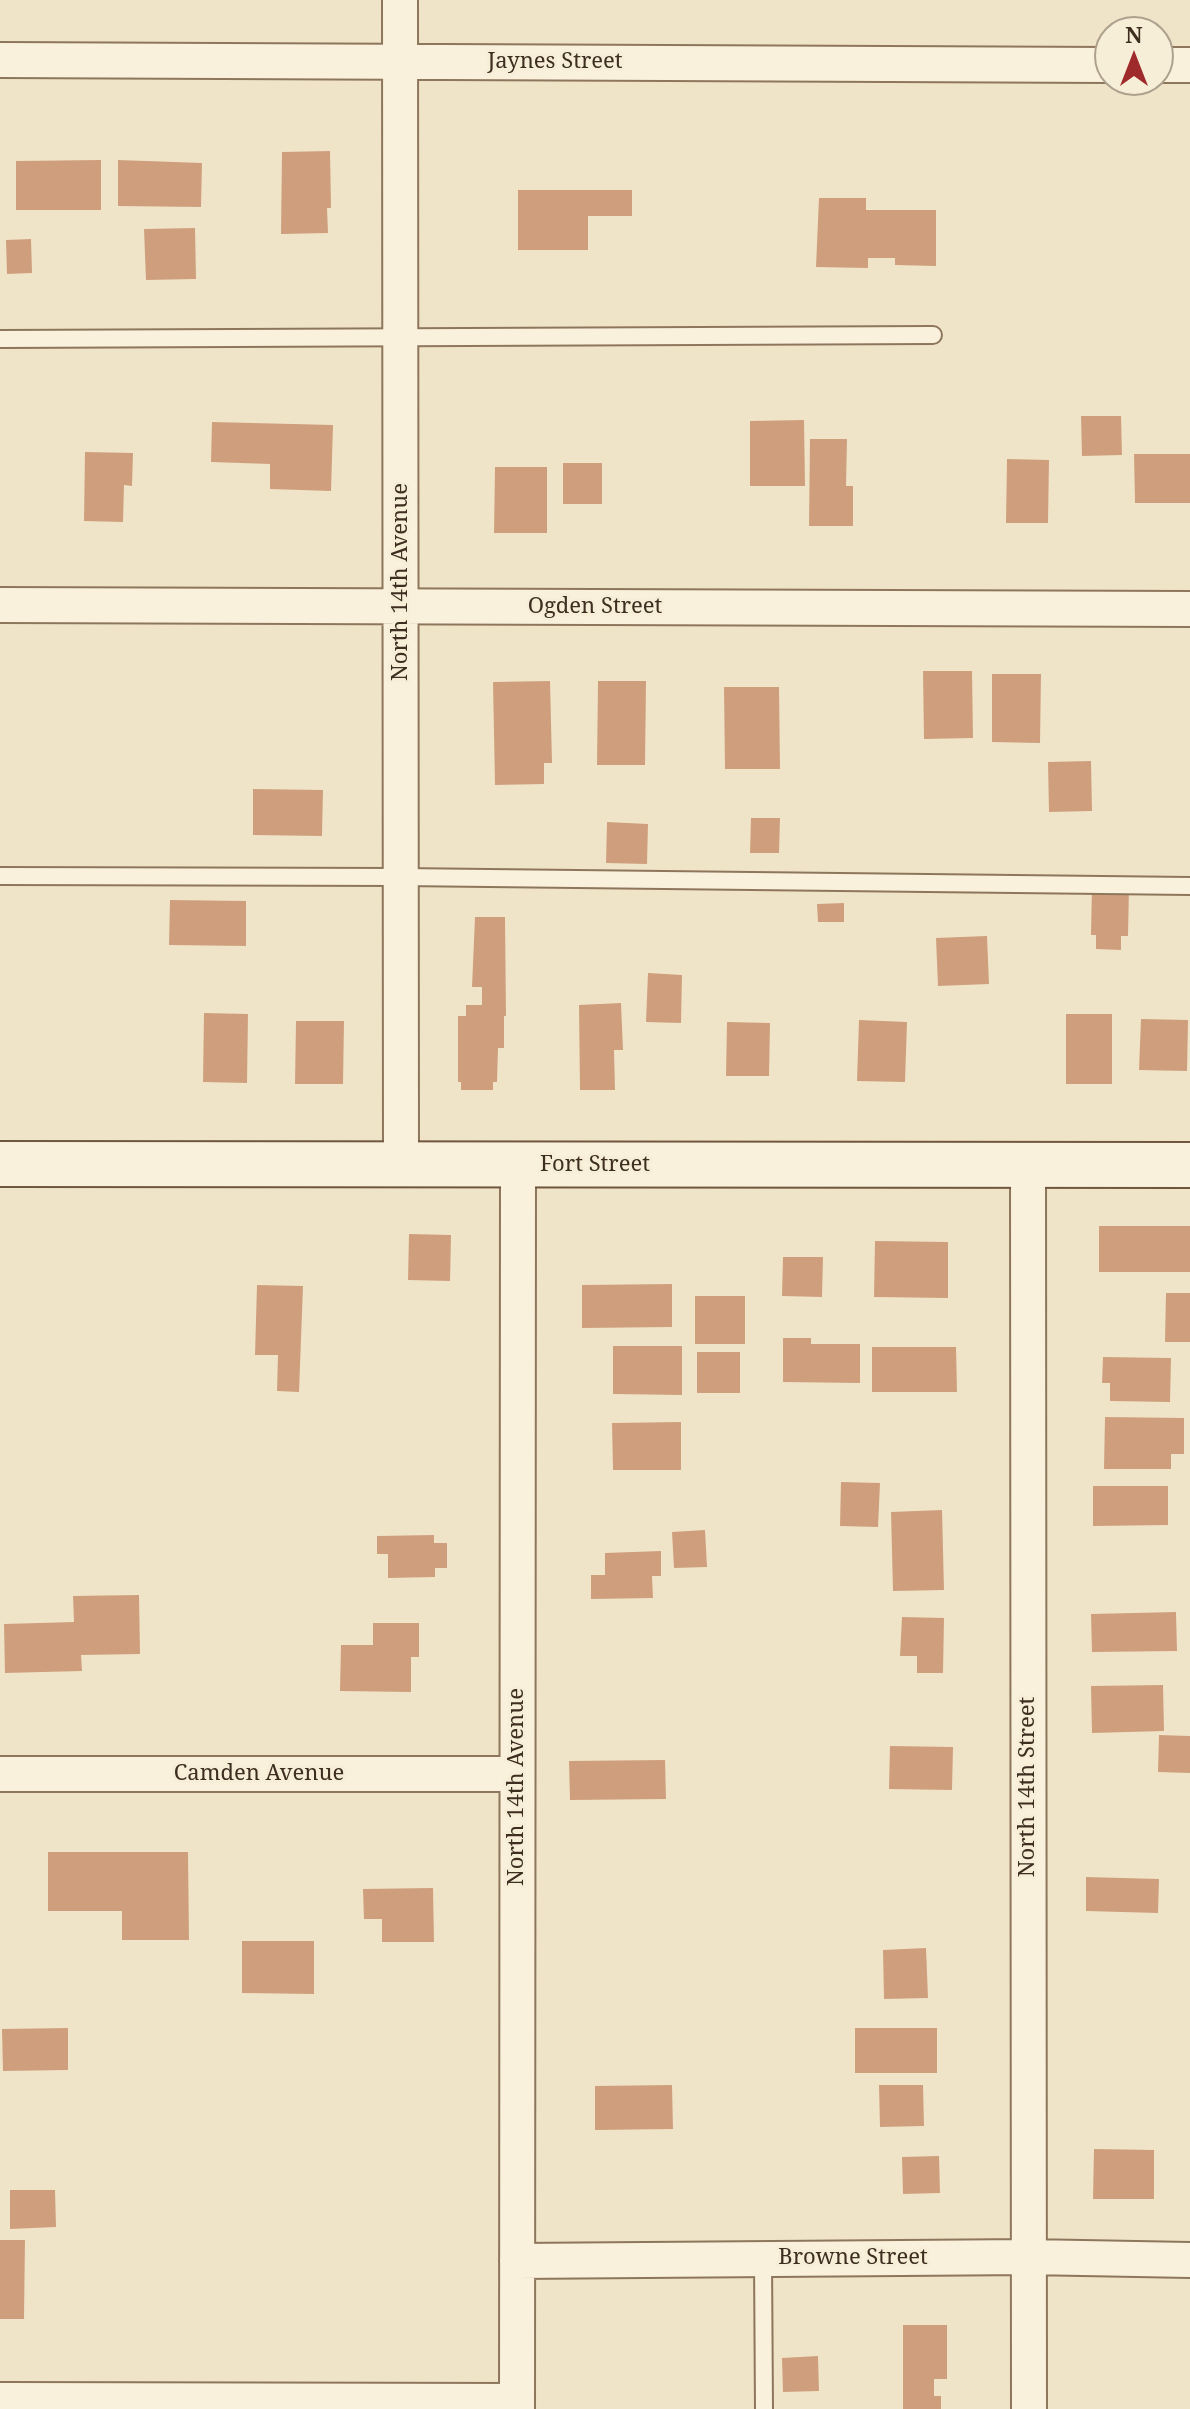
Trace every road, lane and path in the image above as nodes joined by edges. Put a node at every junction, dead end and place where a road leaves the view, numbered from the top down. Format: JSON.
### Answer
{"nodes":[{"id":1,"x":400,"y":0,"type":"edge"},
{"id":2,"x":0,"y":60,"type":"edge"},
{"id":3,"x":399,"y":62,"type":"junction"},
{"id":4,"x":1094,"y":65,"type":"edge"},
{"id":5,"x":933,"y":335,"type":"dead end"},
{"id":6,"x":0,"y":339,"type":"edge"},
{"id":7,"x":401,"y":339,"type":"junction"},
{"id":8,"x":0,"y":605,"type":"edge"},
{"id":9,"x":402,"y":606,"type":"junction"},
{"id":10,"x":1190,"y":609,"type":"edge"},
{"id":11,"x":0,"y":876,"type":"edge"},
{"id":12,"x":401,"y":877,"type":"junction"},
{"id":13,"x":1190,"y":886,"type":"edge"},
{"id":14,"x":0,"y":1164,"type":"edge"},
{"id":15,"x":401,"y":1164,"type":"junction"},
{"id":16,"x":518,"y":1165,"type":"junction"},
{"id":17,"x":1190,"y":1165,"type":"edge"},
{"id":18,"x":1028,"y":1166,"type":"junction"},
{"id":19,"x":0,"y":1774,"type":"edge"},
{"id":20,"x":517,"y":1774,"type":"junction"},
{"id":21,"x":1029,"y":2257,"type":"junction"},
{"id":22,"x":763,"y":2259,"type":"junction"},
{"id":23,"x":1190,"y":2260,"type":"edge"},
{"id":24,"x":517,"y":2261,"type":"junction"},
{"id":25,"x":0,"y":2400,"type":"edge"},
{"id":26,"x":517,"y":2405,"type":"edge"},
{"id":27,"x":764,"y":2409,"type":"edge"},
{"id":28,"x":1029,"y":2409,"type":"edge"}],
"edges":[{"from":1,"to":3,"type":"street","name":"North 14th Avenue"},
{"from":2,"to":3,"type":"street","name":"Jaynes Street"},
{"from":3,"to":4,"type":"street","name":"Jaynes Street"},
{"from":3,"to":7,"type":"street","name":"North 14th Avenue"},
{"from":5,"to":7,"type":"lane"},
{"from":6,"to":7,"type":"lane"},
{"from":7,"to":9,"type":"street","name":"North 14th Avenue"},
{"from":8,"to":9,"type":"street","name":"Ogden Street"},
{"from":9,"to":10,"type":"street","name":"Ogden Street"},
{"from":9,"to":12,"type":"street","name":"North 14th Avenue"},
{"from":11,"to":12,"type":"lane"},
{"from":12,"to":13,"type":"lane"},
{"from":12,"to":15,"type":"street","name":"North 14th Avenue"},
{"from":14,"to":15,"type":"street","name":"Fort Street"},
{"from":15,"to":16,"type":"street","name":"Fort Street"},
{"from":16,"to":18,"type":"street","name":"Fort Street"},
{"from":16,"to":20,"type":"street","name":"North 14th Avenue"},
{"from":17,"to":18,"type":"street","name":"Fort Street"},
{"from":18,"to":21,"type":"street","name":"North 14th Street"},
{"from":19,"to":20,"type":"street","name":"Camden Avenue"},
{"from":20,"to":24,"type":"street","name":"North 14th Avenue"},
{"from":21,"to":22,"type":"street","name":"Browne Street"},
{"from":21,"to":23,"type":"street","name":"Browne Street"},
{"from":21,"to":28,"type":"street","name":"North 14th Street"},
{"from":22,"to":24,"type":"street","name":"Browne Street"},
{"from":22,"to":27,"type":"lane"},
{"from":24,"to":26,"type":"street","name":"North 14th Avenue"},
{"from":25,"to":26,"type":"street"}]}
